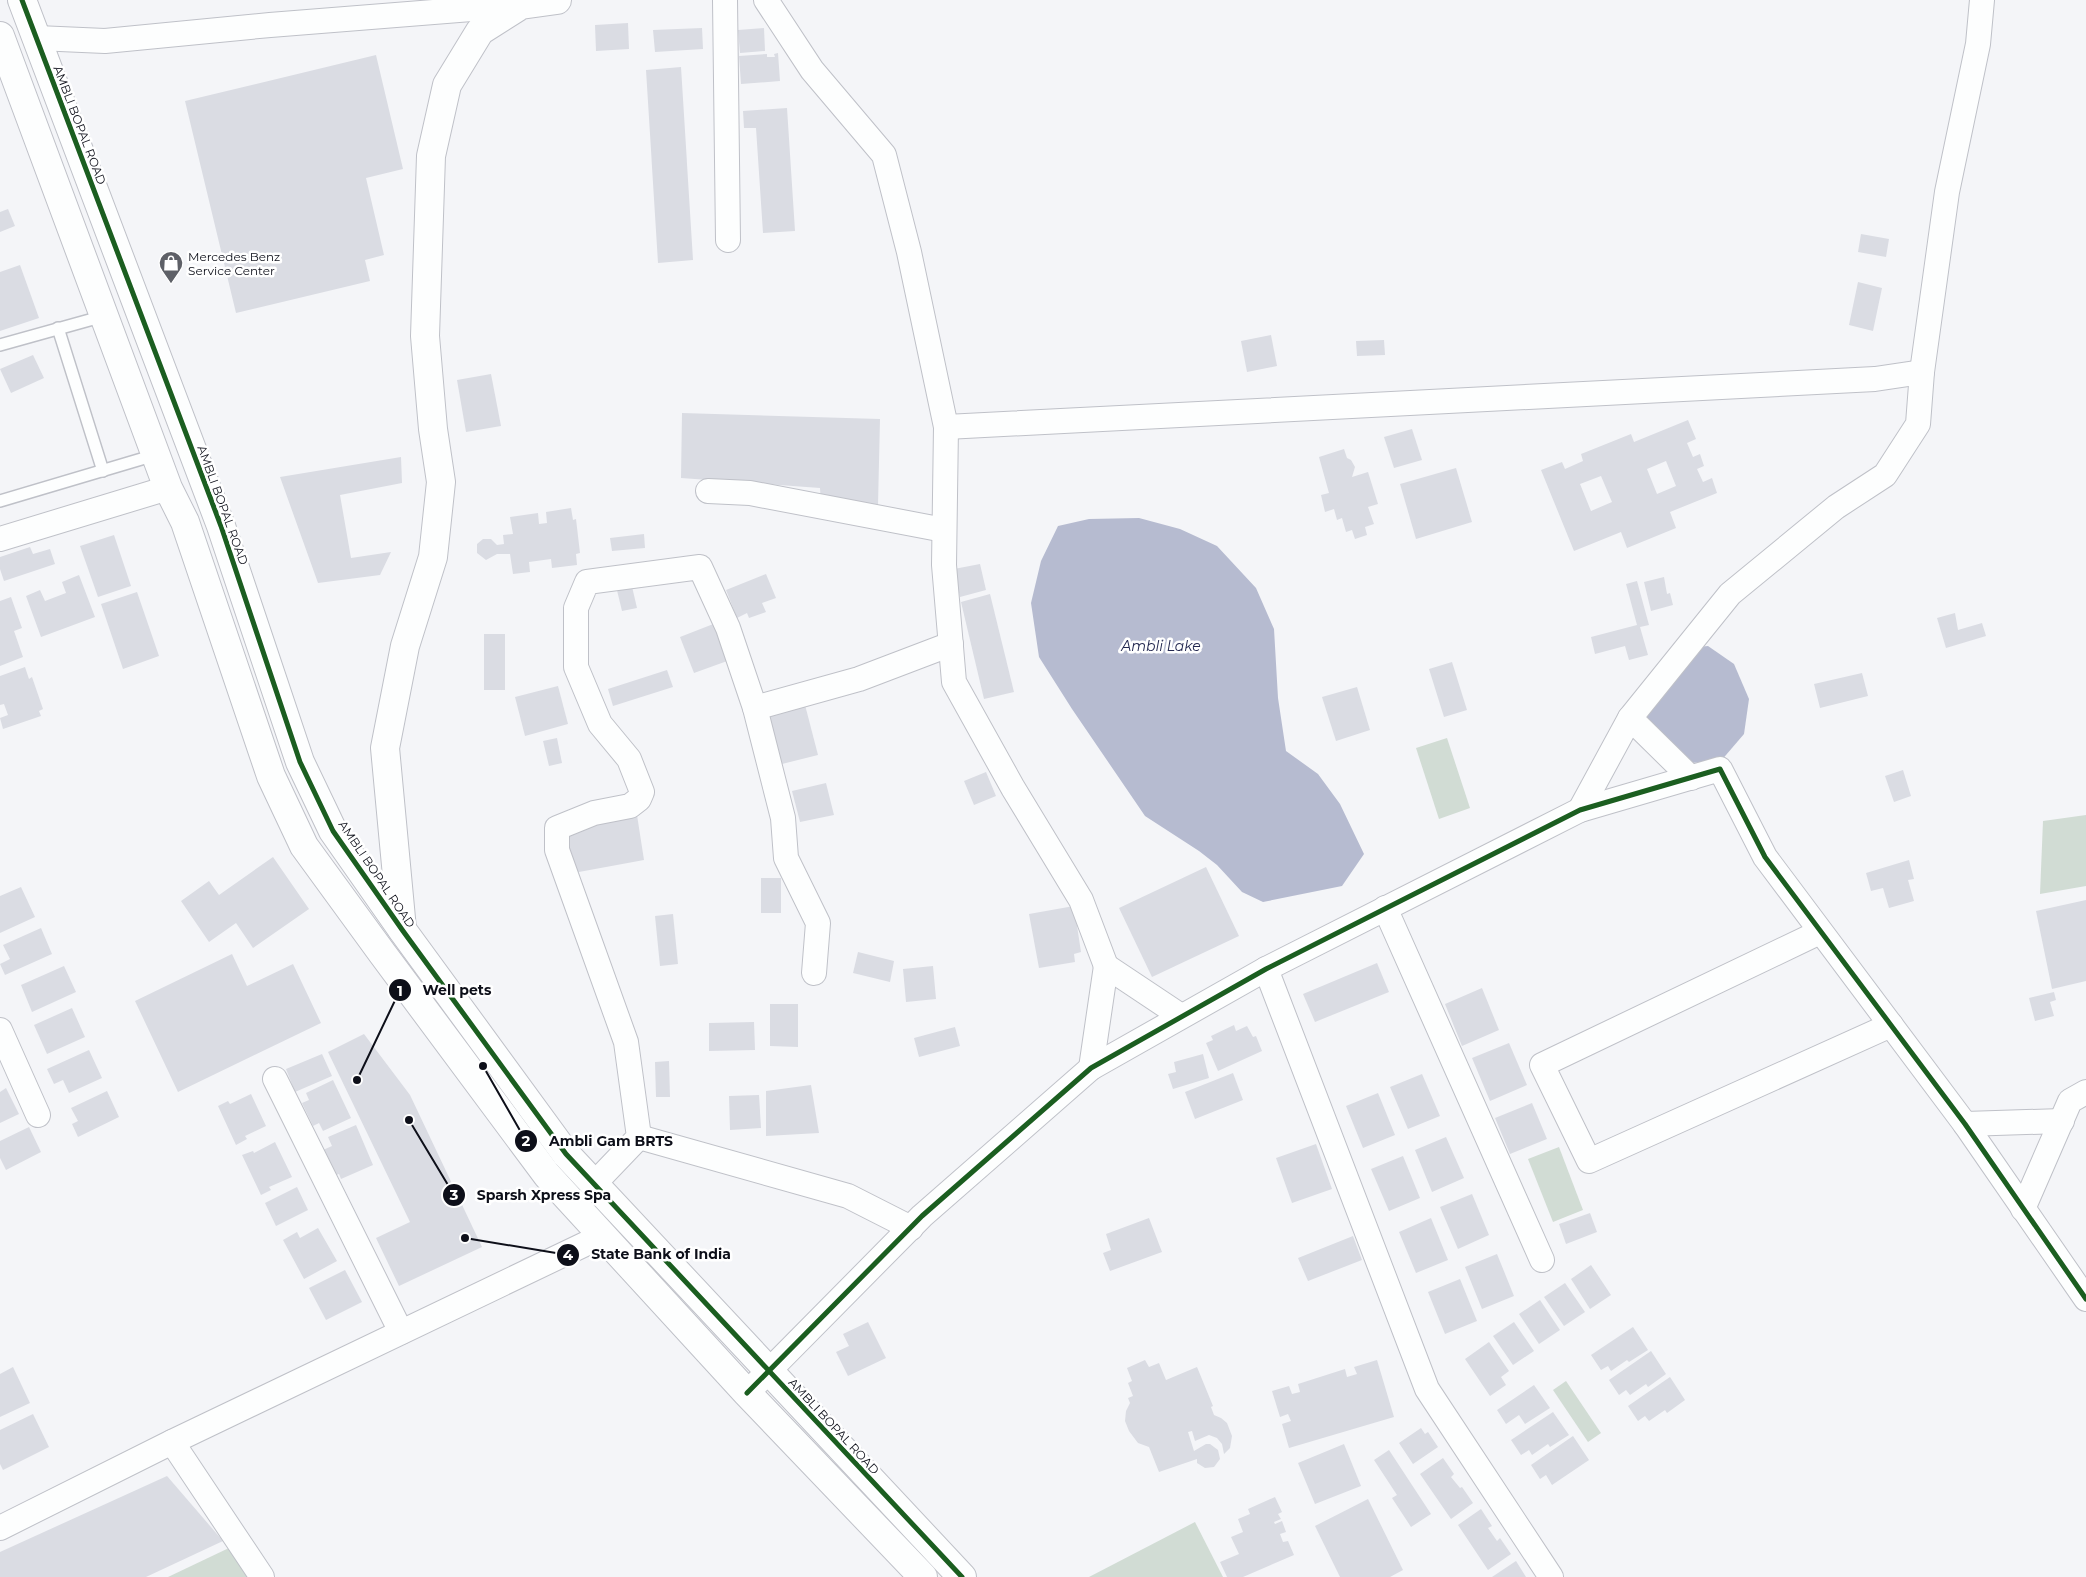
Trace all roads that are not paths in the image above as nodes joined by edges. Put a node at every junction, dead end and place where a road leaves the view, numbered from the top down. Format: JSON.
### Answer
{"nodes":[{"id":1,"x":22,"y":0,"type":"edge"},
{"id":2,"x":557,"y":0,"type":"edge"},
{"id":3,"x":725,"y":0,"type":"edge"},
{"id":4,"x":766,"y":0,"type":"edge"},
{"id":5,"x":1982,"y":0,"type":"edge"},
{"id":6,"x":521,"y":5,"type":"junction"},
{"id":7,"x":0,"y":36,"type":"edge"},
{"id":8,"x":37,"y":38,"type":"junction"},
{"id":9,"x":6,"y":69,"type":"edge"},
{"id":10,"x":728,"y":240,"type":"dead end"},
{"id":11,"x":104,"y":316,"type":"junction"},
{"id":12,"x":58,"y":328,"type":"junction"},
{"id":13,"x":0,"y":345,"type":"edge"},
{"id":14,"x":1922,"y":372,"type":"junction"},
{"id":15,"x":946,"y":427,"type":"junction"},
{"id":16,"x":156,"y":455,"type":"junction"},
{"id":17,"x":102,"y":471,"type":"junction"},
{"id":18,"x":168,"y":488,"type":"junction"},
{"id":19,"x":708,"y":491,"type":"dead end"},
{"id":20,"x":0,"y":501,"type":"edge"},
{"id":21,"x":944,"y":530,"type":"junction"},
{"id":22,"x":0,"y":539,"type":"edge"},
{"id":23,"x":951,"y":644,"type":"junction"},
{"id":24,"x":755,"y":708,"type":"junction"},
{"id":25,"x":1630,"y":718,"type":"junction"},
{"id":26,"x":1691,"y":778,"type":"junction"},
{"id":27,"x":1580,"y":810,"type":"junction"},
{"id":28,"x":1385,"y":908,"type":"junction"},
{"id":29,"x":403,"y":931,"type":"junction"},
{"id":30,"x":1820,"y":932,"type":"junction"},
{"id":31,"x":1106,"y":966,"type":"junction"},
{"id":32,"x":1266,"y":969,"type":"junction"},
{"id":33,"x":814,"y":973,"type":"dead end"},
{"id":34,"x":1180,"y":1016,"type":"junction"},
{"id":35,"x":1891,"y":1025,"type":"junction"},
{"id":36,"x":0,"y":1030,"type":"edge"},
{"id":37,"x":1091,"y":1068,"type":"junction"},
{"id":38,"x":275,"y":1079,"type":"dead end"},
{"id":39,"x":2086,"y":1092,"type":"edge"},
{"id":40,"x":38,"y":1115,"type":"dead end"},
{"id":41,"x":2062,"y":1121,"type":"junction"},
{"id":42,"x":1965,"y":1124,"type":"junction"},
{"id":43,"x":639,"y":1137,"type":"junction"},
{"id":44,"x":566,"y":1154,"type":"junction"},
{"id":45,"x":547,"y":1175,"type":"junction"},
{"id":46,"x":594,"y":1184,"type":"junction"},
{"id":47,"x":2023,"y":1209,"type":"junction"},
{"id":48,"x":911,"y":1228,"type":"junction"},
{"id":49,"x":602,"y":1236,"type":"junction"},
{"id":50,"x":1542,"y":1260,"type":"dead end"},
{"id":51,"x":2086,"y":1299,"type":"edge"},
{"id":52,"x":401,"y":1332,"type":"junction"},
{"id":53,"x":769,"y":1371,"type":"junction"},
{"id":54,"x":747,"y":1394,"type":"junction"},
{"id":55,"x":172,"y":1442,"type":"junction"},
{"id":56,"x":0,"y":1528,"type":"edge"},
{"id":57,"x":262,"y":1577,"type":"edge"},
{"id":58,"x":924,"y":1577,"type":"edge"},
{"id":59,"x":962,"y":1577,"type":"edge"},
{"id":60,"x":1552,"y":1577,"type":"edge"}],
"edges":[{"from":1,"to":8,"type":"street","name":"AMBLI BOPAL ROAD"},
{"from":2,"to":6,"type":"street"},
{"from":3,"to":10,"type":"street"},
{"from":4,"to":15,"type":"street"},
{"from":5,"to":14,"type":"street"},
{"from":6,"to":8,"type":"street"},
{"from":6,"to":29,"type":"street"},
{"from":7,"to":9,"type":"street"},
{"from":8,"to":29,"type":"street","name":"AMBLI BOPAL ROAD"},
{"from":9,"to":11,"type":"street"},
{"from":11,"to":12,"type":"lane"},
{"from":11,"to":16,"type":"street"},
{"from":12,"to":13,"type":"lane"},
{"from":12,"to":17,"type":"lane"},
{"from":14,"to":15,"type":"street"},
{"from":14,"to":25,"type":"street"},
{"from":15,"to":21,"type":"street"},
{"from":16,"to":17,"type":"lane"},
{"from":16,"to":18,"type":"street"},
{"from":17,"to":20,"type":"lane"},
{"from":18,"to":22,"type":"street"},
{"from":18,"to":45,"type":"street"},
{"from":19,"to":21,"type":"street"},
{"from":21,"to":23,"type":"street"},
{"from":23,"to":24,"type":"street"},
{"from":23,"to":31,"type":"street"},
{"from":24,"to":33,"type":"street"},
{"from":24,"to":43,"type":"street"},
{"from":25,"to":26,"type":"street"},
{"from":25,"to":27,"type":"street"},
{"from":26,"to":27,"type":"street"},
{"from":26,"to":30,"type":"street"},
{"from":27,"to":28,"type":"street"},
{"from":28,"to":32,"type":"street"},
{"from":28,"to":50,"type":"street"},
{"from":29,"to":44,"type":"street","name":"AMBLI BOPAL ROAD"},
{"from":30,"to":35,"type":"street"},
{"from":30,"to":35,"type":"street"},
{"from":31,"to":34,"type":"street"},
{"from":31,"to":37,"type":"street"},
{"from":32,"to":34,"type":"street"},
{"from":32,"to":60,"type":"street"},
{"from":34,"to":37,"type":"street"},
{"from":35,"to":42,"type":"street"},
{"from":36,"to":40,"type":"street"},
{"from":37,"to":48,"type":"street"},
{"from":38,"to":52,"type":"street"},
{"from":39,"to":41,"type":"street"},
{"from":41,"to":42,"type":"street"},
{"from":41,"to":47,"type":"street"},
{"from":42,"to":47,"type":"street"},
{"from":43,"to":46,"type":"street"},
{"from":43,"to":48,"type":"street"},
{"from":44,"to":45,"type":"street"},
{"from":44,"to":46,"type":"street","name":"AMBLI BOPAL ROAD"},
{"from":45,"to":49,"type":"street"},
{"from":46,"to":53,"type":"street","name":"AMBLI BOPAL ROAD"},
{"from":47,"to":51,"type":"street"},
{"from":48,"to":53,"type":"street"},
{"from":49,"to":52,"type":"street"},
{"from":49,"to":54,"type":"street"},
{"from":52,"to":55,"type":"street"},
{"from":53,"to":54,"type":"street"},
{"from":53,"to":59,"type":"street","name":"AMBLI BOPAL ROAD"},
{"from":54,"to":58,"type":"street"},
{"from":55,"to":56,"type":"street"},
{"from":55,"to":57,"type":"street"}]}
